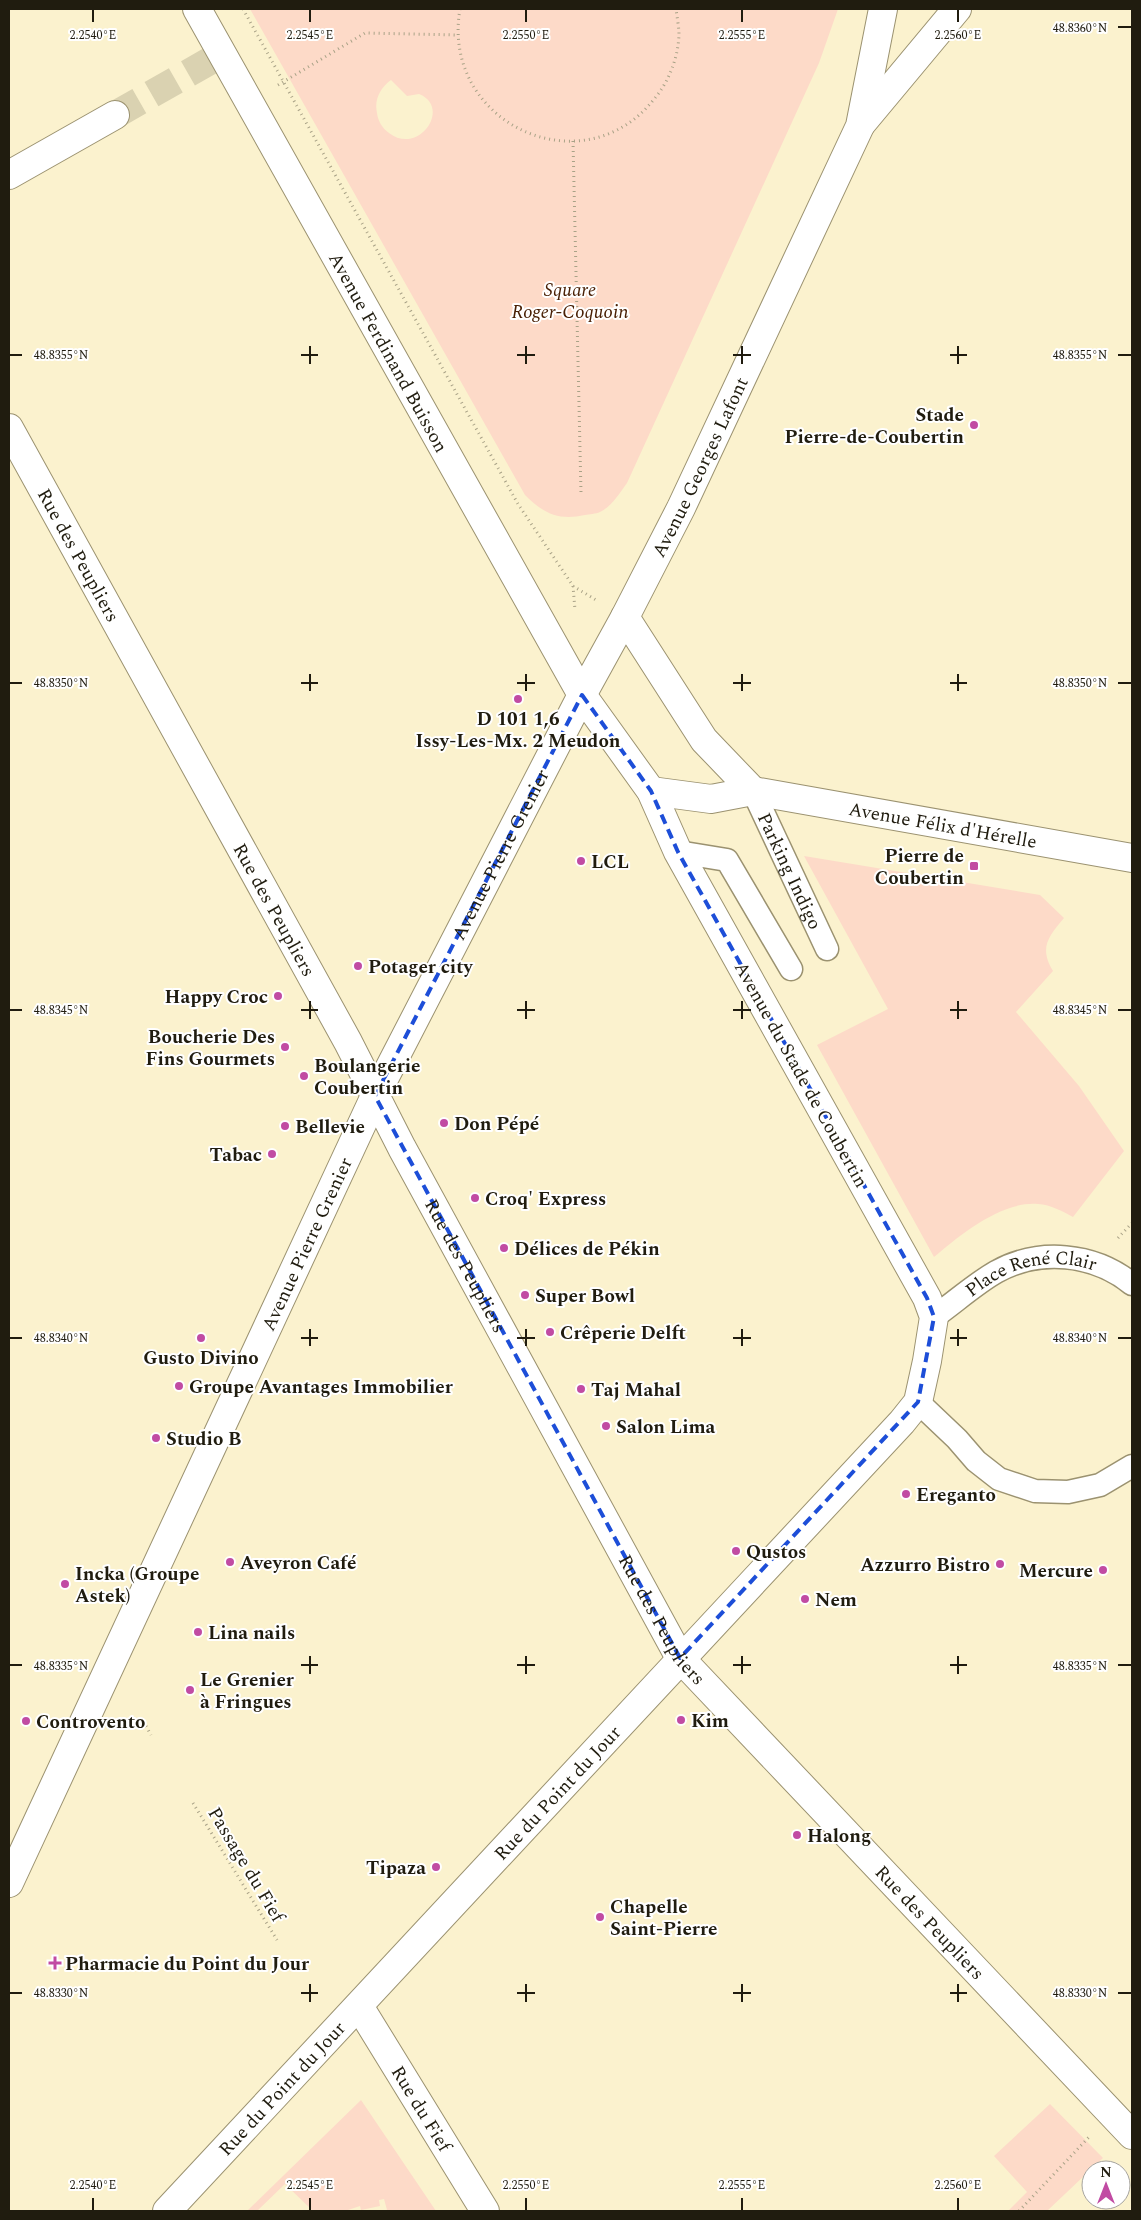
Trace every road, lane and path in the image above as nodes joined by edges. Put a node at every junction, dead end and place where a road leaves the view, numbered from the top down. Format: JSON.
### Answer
{"nodes":[{"id":1,"x":197,"y":9,"type":"edge"},
{"id":2,"x":243,"y":9,"type":"edge"},
{"id":3,"x":460,"y":9,"type":"edge"},
{"id":4,"x":676,"y":9,"type":"edge"},
{"id":5,"x":884,"y":9,"type":"edge"},
{"id":6,"x":957,"y":9,"type":"edge"},
{"id":7,"x":458,"y":35,"type":"junction"},
{"id":8,"x":284,"y":81,"type":"junction"},
{"id":9,"x":249,"y":102,"type":"junction"},
{"id":10,"x":115,"y":114,"type":"tunnel mouth"},
{"id":11,"x":860,"y":126,"type":"junction"},
{"id":12,"x":572,"y":141,"type":"junction"},
{"id":13,"x":9,"y":175,"type":"edge"},
{"id":14,"x":9,"y":428,"type":"edge"},
{"id":15,"x":581,"y":493,"type":"dead end"},
{"id":16,"x":573,"y":586,"type":"dead end"},
{"id":17,"x":625,"y":617,"type":"junction"},
{"id":18,"x":582,"y":695,"type":"junction"},
{"id":19,"x":651,"y":791,"type":"junction"},
{"id":20,"x":753,"y":791,"type":"junction"},
{"id":21,"x":678,"y":852,"type":"junction"},
{"id":22,"x":1132,"y":858,"type":"edge"},
{"id":23,"x":827,"y":949,"type":"dead end"},
{"id":24,"x":790,"y":970,"type":"dead end"},
{"id":25,"x":375,"y":1096,"type":"junction"},
{"id":26,"x":1132,"y":1284,"type":"edge"},
{"id":27,"x":934,"y":1317,"type":"junction"},
{"id":28,"x":918,"y":1402,"type":"junction"},
{"id":29,"x":1132,"y":1466,"type":"edge"},
{"id":30,"x":680,"y":1658,"type":"junction"},
{"id":31,"x":146,"y":1726,"type":"dead end"},
{"id":32,"x":151,"y":1735,"type":"dead end"},
{"id":33,"x":193,"y":1803,"type":"dead end"},
{"id":34,"x":9,"y":1883,"type":"edge"},
{"id":35,"x":277,"y":1940,"type":"dead end"},
{"id":36,"x":359,"y":2006,"type":"junction"},
{"id":37,"x":1126,"y":2126,"type":"edge"},
{"id":38,"x":167,"y":2211,"type":"edge"},
{"id":39,"x":485,"y":2211,"type":"edge"},
{"id":40,"x":1019,"y":2211,"type":"edge"}],
"edges":[{"from":1,"to":9,"type":"street","name":"Avenue Ferdinand Buisson"},
{"from":2,"to":8,"type":"path","name":"Avenue Ferdinand Buisson"},
{"from":3,"to":7,"type":"path"},
{"from":4,"to":12,"type":"path"},
{"from":5,"to":11,"type":"street","name":"Avenue Georges Lafont"},
{"from":6,"to":11,"type":"street","name":"Avenue Georges Lafont"},
{"from":7,"to":8,"type":"path"},
{"from":7,"to":12,"type":"path"},
{"from":8,"to":9,"type":"path"},
{"from":8,"to":16,"type":"path","name":"Avenue Ferdinand Buisson"},
{"from":9,"to":18,"type":"street","name":"Avenue Ferdinand Buisson"},
{"from":10,"to":13,"type":"street"},
{"from":11,"to":17,"type":"street","name":"Avenue Georges Lafont"},
{"from":12,"to":15,"type":"path"},
{"from":14,"to":25,"type":"street","name":"Rue des Peupliers"},
{"from":17,"to":18,"type":"street","name":"Avenue Georges Lafont"},
{"from":17,"to":20,"type":"street"},
{"from":18,"to":19,"type":"street"},
{"from":18,"to":25,"type":"street","name":"Avenue Pierre Grenier"},
{"from":19,"to":20,"type":"street","name":"Avenue Félix d'Hérelle"},
{"from":19,"to":21,"type":"street","name":"Avenue du Stade de Coubertin"},
{"from":20,"to":22,"type":"street","name":"Avenue Félix d'Hérelle"},
{"from":20,"to":23,"type":"lane","name":"Parking Indigo"},
{"from":21,"to":24,"type":"lane"},
{"from":21,"to":27,"type":"street","name":"Avenue du Stade de Coubertin"},
{"from":25,"to":30,"type":"street","name":"Rue des Peupliers"},
{"from":25,"to":34,"type":"street","name":"Avenue Pierre Grenier"},
{"from":26,"to":27,"type":"lane","name":"Place René Clair"},
{"from":27,"to":28,"type":"street","name":"Rue du Point du Jour"},
{"from":28,"to":29,"type":"lane"},
{"from":28,"to":30,"type":"street","name":"Rue du Point du Jour"},
{"from":30,"to":36,"type":"street","name":"Rue du Point du Jour"},
{"from":30,"to":37,"type":"street","name":"Rue des Peupliers"},
{"from":31,"to":32,"type":"path"},
{"from":33,"to":35,"type":"path","name":"Passage du Fief"},
{"from":36,"to":38,"type":"street","name":"Rue du Point du Jour"},
{"from":36,"to":39,"type":"street","name":"Rue du Fief"},
{"from":37,"to":40,"type":"path"}]}
